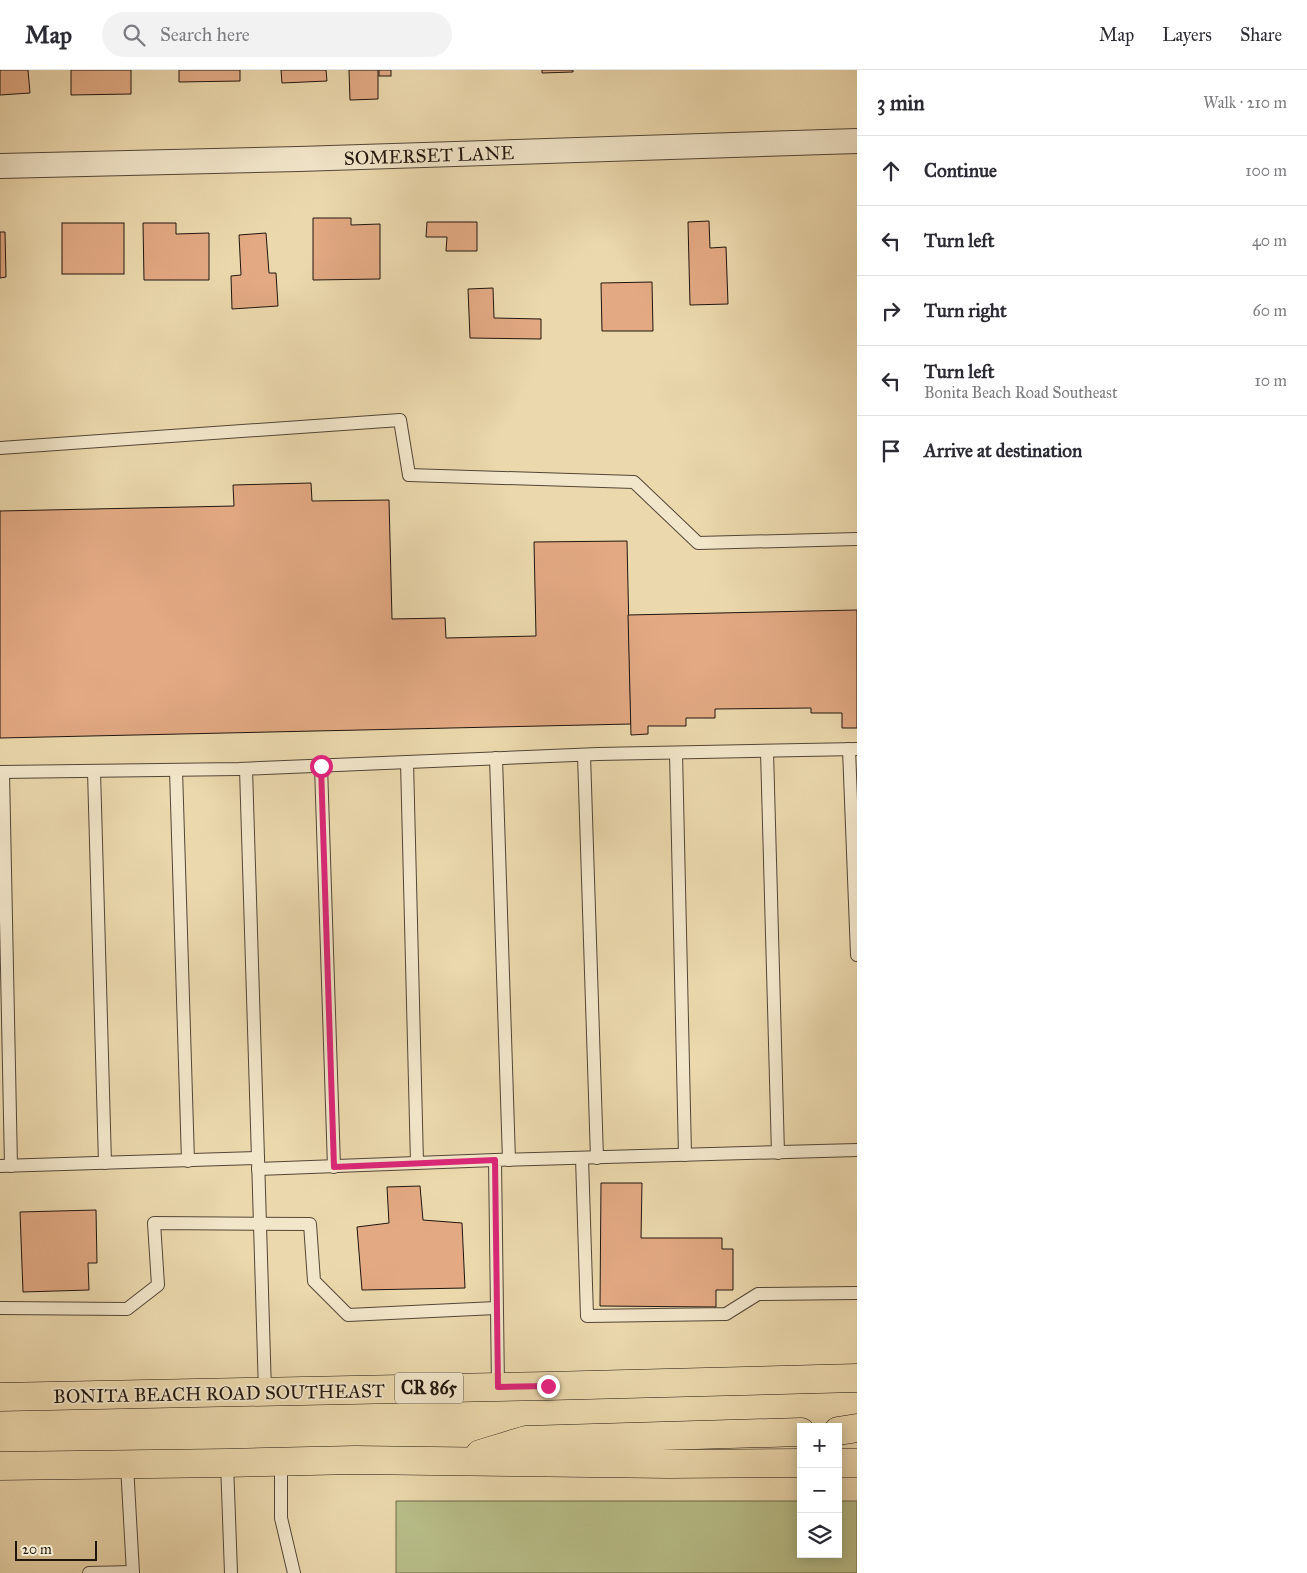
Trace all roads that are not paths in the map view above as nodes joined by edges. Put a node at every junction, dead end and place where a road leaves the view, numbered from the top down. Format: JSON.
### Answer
{"nodes":[{"id":1,"x":857,"y":141,"type":"edge"},
{"id":2,"x":0,"y":166,"type":"edge"},
{"id":3,"x":0,"y":448,"type":"edge"},
{"id":4,"x":857,"y":539,"type":"edge"},
{"id":5,"x":853,"y":749,"type":"edge"},
{"id":6,"x":767,"y":751,"type":"junction"},
{"id":7,"x":676,"y":753,"type":"junction"},
{"id":8,"x":584,"y":755,"type":"junction"},
{"id":9,"x":496,"y":758,"type":"junction"},
{"id":10,"x":407,"y":762,"type":"junction"},
{"id":11,"x":321,"y":766,"type":"junction"},
{"id":12,"x":246,"y":769,"type":"junction"},
{"id":13,"x":176,"y":770,"type":"junction"},
{"id":14,"x":94,"y":771,"type":"junction"},
{"id":15,"x":1,"y":772,"type":"edge"},
{"id":16,"x":857,"y":955,"type":"edge"},
{"id":17,"x":857,"y":1150,"type":"edge"},
{"id":18,"x":778,"y":1152,"type":"junction"},
{"id":19,"x":685,"y":1155,"type":"junction"},
{"id":20,"x":582,"y":1158,"type":"junction"},
{"id":21,"x":597,"y":1158,"type":"junction"},
{"id":22,"x":495,"y":1160,"type":"junction"},
{"id":23,"x":509,"y":1160,"type":"junction"},
{"id":24,"x":188,"y":1161,"type":"junction"},
{"id":25,"x":105,"y":1163,"type":"junction"},
{"id":26,"x":417,"y":1163,"type":"junction"},
{"id":27,"x":258,"y":1164,"type":"junction"},
{"id":28,"x":6,"y":1166,"type":"edge"},
{"id":29,"x":334,"y":1167,"type":"junction"},
{"id":30,"x":260,"y":1223,"type":"junction"},
{"id":31,"x":857,"y":1293,"type":"edge"},
{"id":32,"x":0,"y":1308,"type":"edge"},
{"id":33,"x":496,"y":1308,"type":"junction"},
{"id":34,"x":857,"y":1378,"type":"edge"},
{"id":35,"x":498,"y":1387,"type":"junction"},
{"id":36,"x":265,"y":1392,"type":"junction"},
{"id":37,"x":0,"y":1397,"type":"edge"},
{"id":38,"x":857,"y":1428,"type":"edge"},
{"id":39,"x":842,"y":1431,"type":"edge"},
{"id":40,"x":797,"y":1432,"type":"edge"},
{"id":41,"x":454,"y":1461,"type":"junction"},
{"id":42,"x":281,"y":1462,"type":"junction"},
{"id":43,"x":797,"y":1463,"type":"edge"},
{"id":44,"x":842,"y":1463,"type":"edge"},
{"id":45,"x":857,"y":1463,"type":"edge"},
{"id":46,"x":227,"y":1464,"type":"junction"},
{"id":47,"x":127,"y":1465,"type":"junction"},
{"id":48,"x":0,"y":1466,"type":"edge"},
{"id":49,"x":132,"y":1572,"type":"edge"},
{"id":50,"x":89,"y":1573,"type":"edge"},
{"id":51,"x":231,"y":1573,"type":"edge"},
{"id":52,"x":294,"y":1573,"type":"edge"}],
"edges":[{"from":1,"to":2,"type":"street","name":"SOMERSET LANE"},
{"from":3,"to":4,"type":"lane"},
{"from":5,"to":6,"type":"lane"},
{"from":5,"to":16,"type":"lane"},
{"from":6,"to":7,"type":"lane"},
{"from":6,"to":18,"type":"lane"},
{"from":7,"to":8,"type":"lane"},
{"from":7,"to":19,"type":"lane"},
{"from":8,"to":9,"type":"lane"},
{"from":8,"to":21,"type":"lane"},
{"from":9,"to":10,"type":"lane"},
{"from":9,"to":23,"type":"lane"},
{"from":10,"to":11,"type":"lane"},
{"from":10,"to":26,"type":"lane"},
{"from":11,"to":12,"type":"lane"},
{"from":11,"to":29,"type":"lane"},
{"from":12,"to":13,"type":"lane"},
{"from":12,"to":27,"type":"lane"},
{"from":13,"to":14,"type":"lane"},
{"from":13,"to":24,"type":"lane"},
{"from":14,"to":15,"type":"lane"},
{"from":14,"to":25,"type":"lane"},
{"from":15,"to":28,"type":"lane"},
{"from":17,"to":18,"type":"lane"},
{"from":18,"to":19,"type":"lane"},
{"from":19,"to":21,"type":"lane"},
{"from":20,"to":21,"type":"lane"},
{"from":20,"to":23,"type":"lane"},
{"from":20,"to":31,"type":"lane"},
{"from":22,"to":23,"type":"lane"},
{"from":22,"to":26,"type":"lane"},
{"from":22,"to":33,"type":"lane"},
{"from":24,"to":25,"type":"lane"},
{"from":24,"to":27,"type":"lane"},
{"from":25,"to":28,"type":"lane"},
{"from":26,"to":29,"type":"lane"},
{"from":27,"to":29,"type":"lane"},
{"from":27,"to":30,"type":"lane"},
{"from":30,"to":32,"type":"lane"},
{"from":30,"to":33,"type":"lane"},
{"from":30,"to":36,"type":"lane"},
{"from":33,"to":35,"type":"lane"},
{"from":34,"to":35,"type":"main road","name":"BONITA BEACH ROAD SOUTHEAST","number":"CR 865"},
{"from":35,"to":36,"type":"main road","name":"BONITA BEACH ROAD SOUTHEAST","number":"CR 865"},
{"from":36,"to":37,"type":"main road","name":"BONITA BEACH ROAD SOUTHEAST","number":"CR 865"},
{"from":38,"to":39,"type":"main road"},
{"from":40,"to":41,"type":"main road"},
{"from":41,"to":42,"type":"main road"},
{"from":41,"to":43,"type":"main road"},
{"from":42,"to":46,"type":"main road"},
{"from":42,"to":52,"type":"lane"},
{"from":44,"to":45,"type":"main road"},
{"from":46,"to":47,"type":"main road"},
{"from":46,"to":51,"type":"lane"},
{"from":47,"to":48,"type":"main road"},
{"from":47,"to":49,"type":"lane"},
{"from":49,"to":50,"type":"lane"}]}
